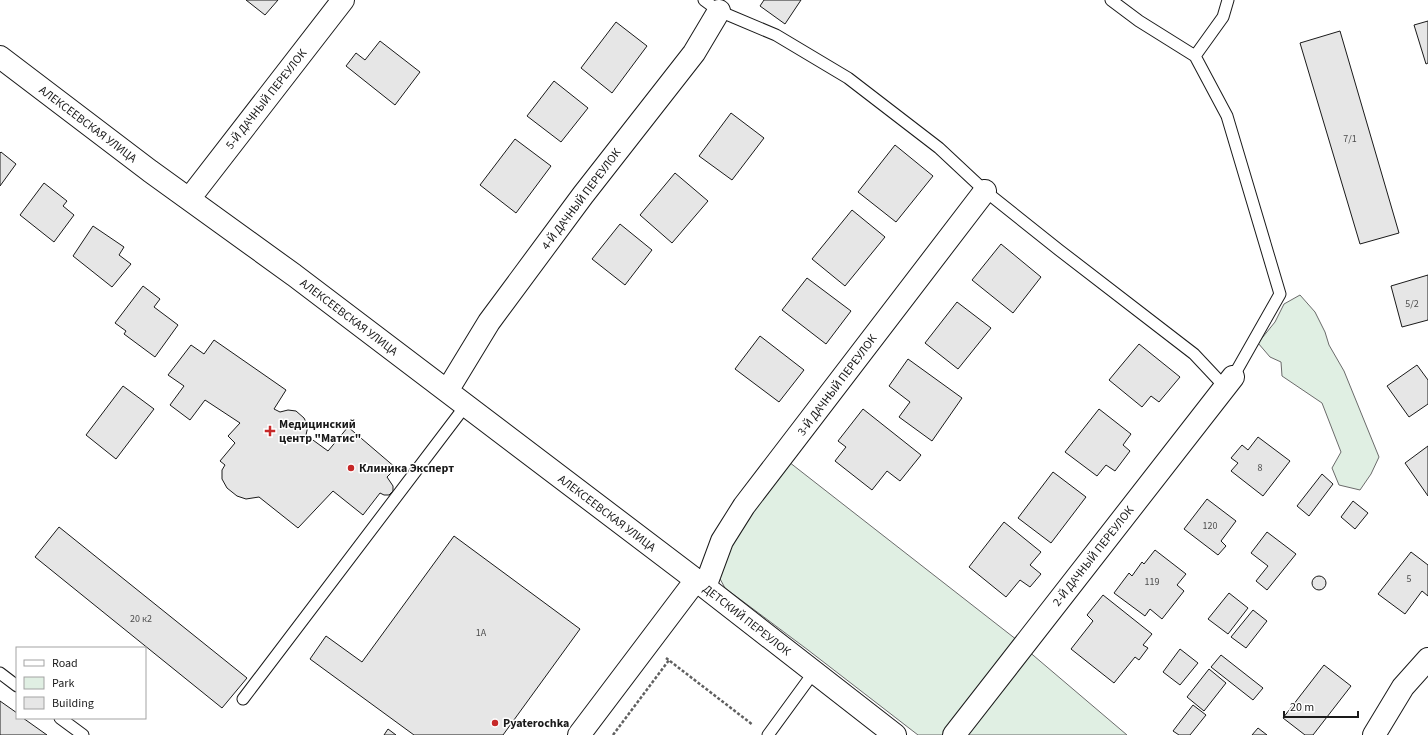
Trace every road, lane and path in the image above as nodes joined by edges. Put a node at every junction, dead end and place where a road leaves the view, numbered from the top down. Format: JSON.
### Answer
{"nodes":[{"id":1,"x":343,"y":0,"type":"edge"},
{"id":2,"x":1111,"y":0,"type":"edge"},
{"id":3,"x":1228,"y":0,"type":"edge"},
{"id":4,"x":711,"y":6,"type":"edge"},
{"id":5,"x":1195,"y":56,"type":"junction"},
{"id":6,"x":0,"y":57,"type":"edge"},
{"id":7,"x":985,"y":191,"type":"junction"},
{"id":8,"x":189,"y":199,"type":"junction"},
{"id":9,"x":1229,"y":382,"type":"junction"},
{"id":10,"x":447,"y":391,"type":"junction"},
{"id":11,"x":466,"y":405,"type":"junction"},
{"id":12,"x":700,"y":583,"type":"junction"},
{"id":13,"x":647,"y":644,"type":"junction"},
{"id":14,"x":1428,"y":658,"type":"edge"},
{"id":15,"x":669,"y":660,"type":"junction"},
{"id":16,"x":814,"y":672,"type":"junction"},
{"id":17,"x":0,"y":673,"type":"edge"},
{"id":18,"x":16,"y":685,"type":"edge"},
{"id":19,"x":242,"y":700,"type":"dead end"},
{"id":20,"x":61,"y":719,"type":"edge"},
{"id":21,"x":754,"y":726,"type":"dead end"},
{"id":22,"x":83,"y":735,"type":"edge"},
{"id":23,"x":579,"y":735,"type":"edge"},
{"id":24,"x":613,"y":735,"type":"edge"},
{"id":25,"x":768,"y":735,"type":"edge"},
{"id":26,"x":895,"y":735,"type":"edge"},
{"id":27,"x":954,"y":735,"type":"edge"},
{"id":28,"x":1374,"y":735,"type":"edge"}],
"edges":[{"from":1,"to":8,"type":"street","name":"5-Й ДАЧНЫЙ ПЕРЕУЛОК"},
{"from":2,"to":5,"type":"lane"},
{"from":3,"to":5,"type":"lane"},
{"from":4,"to":7,"type":"lane"},
{"from":4,"to":10,"type":"street","name":"4-Й ДАЧНЫЙ ПЕРЕУЛОК"},
{"from":5,"to":9,"type":"lane"},
{"from":6,"to":8,"type":"street","name":"АЛЕКСЕЕВСКАЯ УЛИЦА"},
{"from":7,"to":9,"type":"lane"},
{"from":7,"to":12,"type":"street","name":"3-Й ДАЧНЫЙ ПЕРЕУЛОК"},
{"from":8,"to":10,"type":"street","name":"АЛЕКСЕЕВСКАЯ УЛИЦА"},
{"from":9,"to":27,"type":"street","name":"2-Й ДАЧНЫЙ ПЕРЕУЛОК"},
{"from":10,"to":11,"type":"street","name":"АЛЕКСЕЕВСКАЯ УЛИЦА"},
{"from":11,"to":12,"type":"street","name":"АЛЕКСЕЕВСКАЯ УЛИЦА"},
{"from":11,"to":19,"type":"lane"},
{"from":12,"to":13,"type":"street","name":"ДЕТСКИЙ ПЕРЕУЛОК"},
{"from":12,"to":16,"type":"street","name":"ДЕТСКИЙ ПЕРЕУЛОК"},
{"from":13,"to":15,"type":"path"},
{"from":13,"to":23,"type":"street","name":"ДЕТСКИЙ ПЕРЕУЛОК"},
{"from":14,"to":28,"type":"street"},
{"from":15,"to":21,"type":"path"},
{"from":15,"to":24,"type":"path"},
{"from":16,"to":25,"type":"lane"},
{"from":16,"to":26,"type":"street","name":"ДЕТСКИЙ ПЕРЕУЛОК"},
{"from":17,"to":18,"type":"lane"},
{"from":20,"to":22,"type":"lane"}]}
